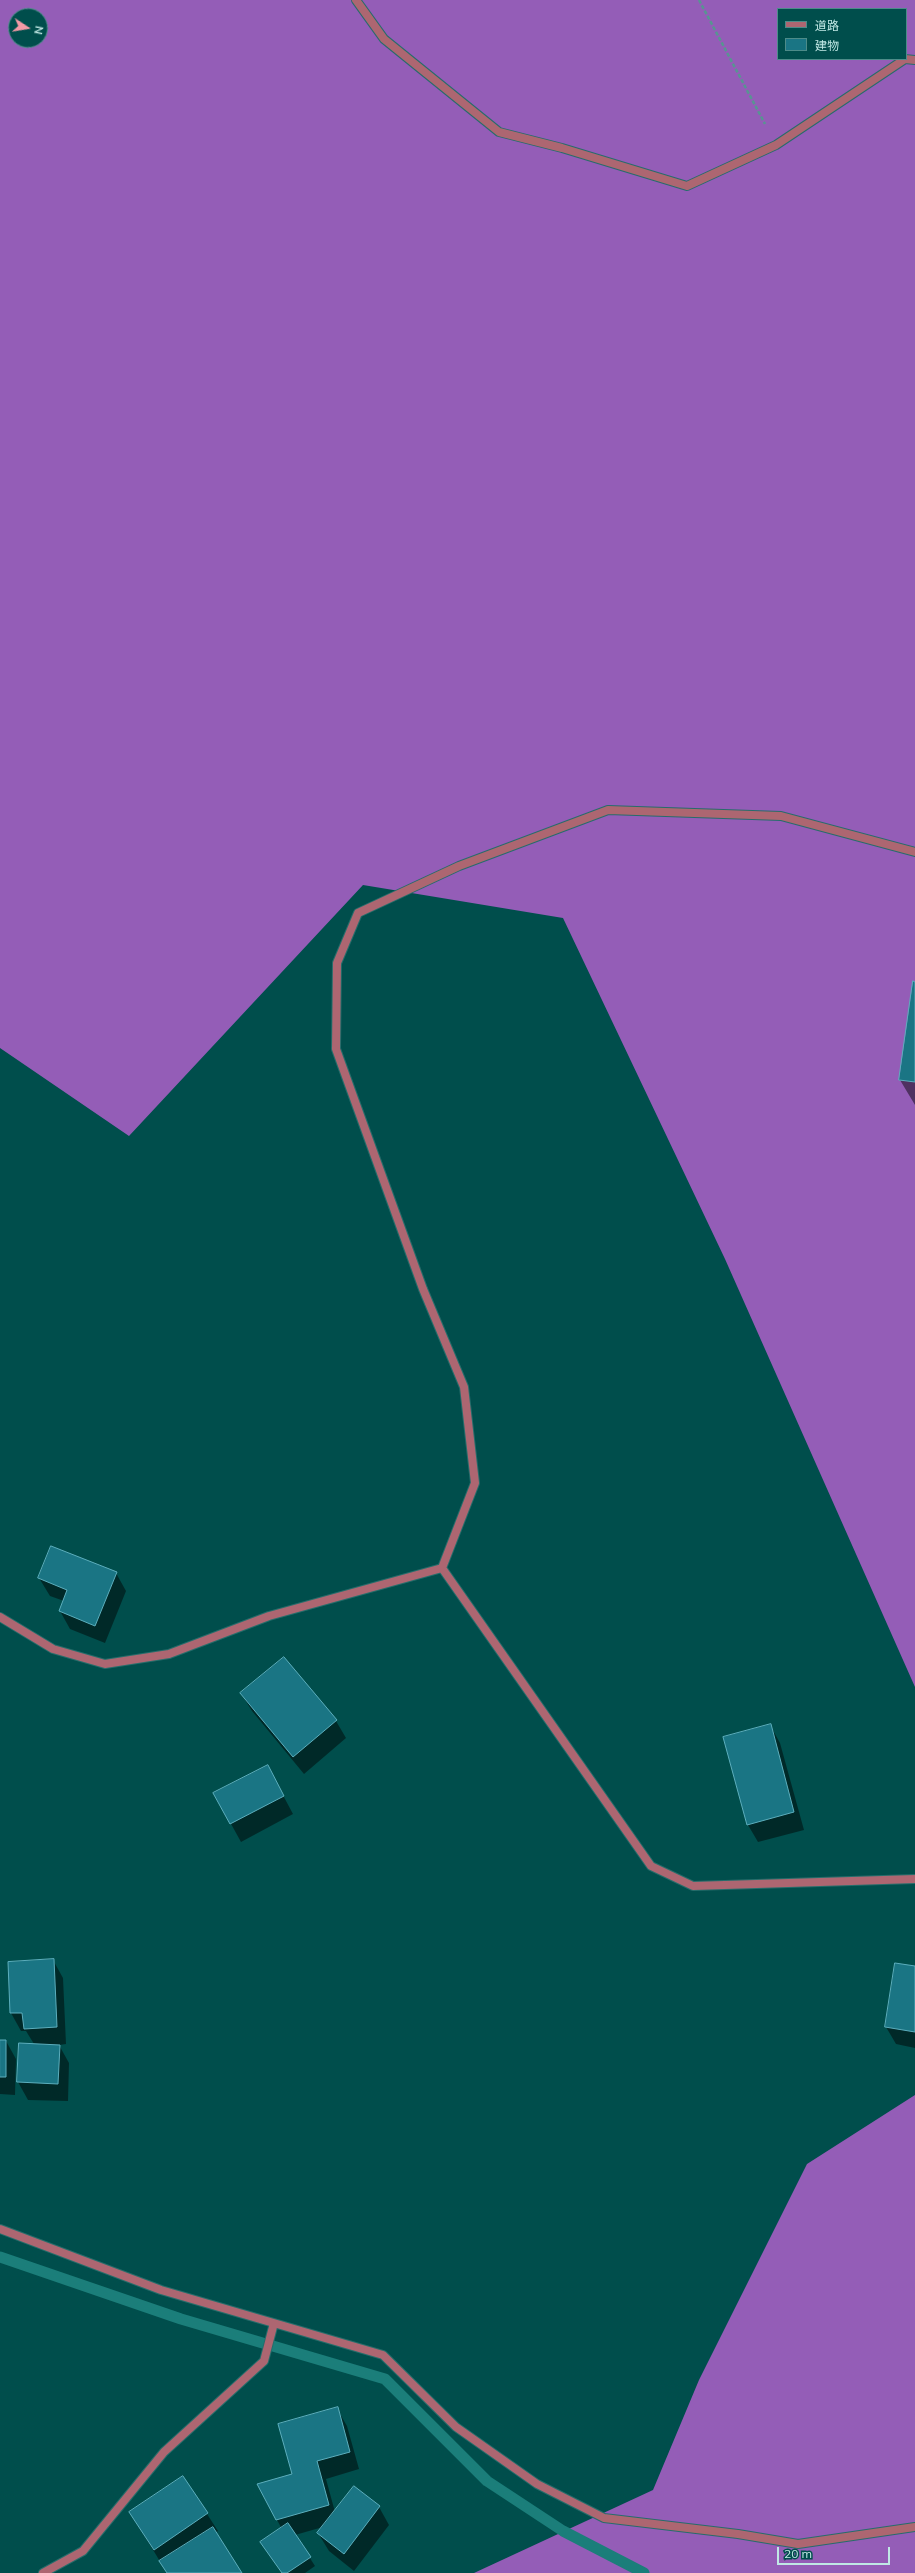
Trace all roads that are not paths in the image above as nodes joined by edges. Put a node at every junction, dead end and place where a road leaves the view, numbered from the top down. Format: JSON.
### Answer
{"nodes":[{"id":1,"x":356,"y":0,"type":"edge"},
{"id":2,"x":904,"y":60,"type":"edge"},
{"id":3,"x":915,"y":852,"type":"edge"},
{"id":4,"x":442,"y":1568,"type":"junction"},
{"id":5,"x":0,"y":1618,"type":"edge"},
{"id":6,"x":915,"y":1879,"type":"edge"},
{"id":7,"x":0,"y":2229,"type":"edge"},
{"id":8,"x":274,"y":2323,"type":"junction"},
{"id":9,"x":915,"y":2528,"type":"edge"},
{"id":10,"x":43,"y":2573,"type":"edge"}],
"edges":[{"from":1,"to":2,"type":"street"},
{"from":3,"to":4,"type":"street"},
{"from":4,"to":5,"type":"street"},
{"from":4,"to":6,"type":"street"},
{"from":7,"to":8,"type":"street"},
{"from":8,"to":9,"type":"street"},
{"from":8,"to":10,"type":"street"}]}
